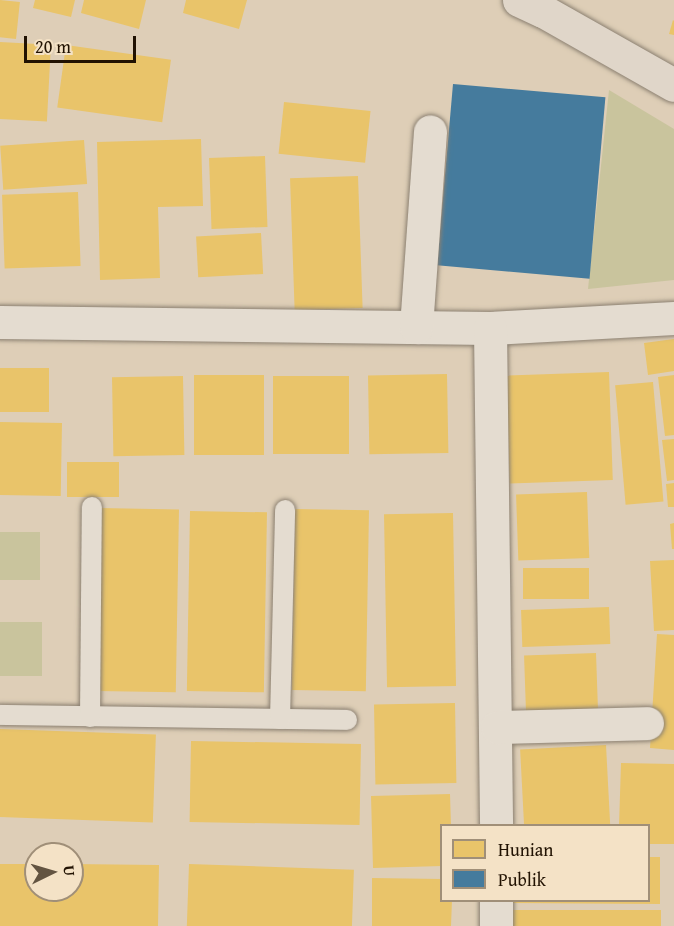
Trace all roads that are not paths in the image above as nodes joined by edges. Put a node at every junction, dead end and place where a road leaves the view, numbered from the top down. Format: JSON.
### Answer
{"nodes":[{"id":1,"x":536,"y":4,"type":"edge"},
{"id":2,"x":674,"y":85,"type":"edge"},
{"id":3,"x":430,"y":131,"type":"dead end"},
{"id":4,"x":674,"y":318,"type":"edge"},
{"id":5,"x":0,"y":322,"type":"edge"},
{"id":6,"x":416,"y":327,"type":"junction"},
{"id":7,"x":490,"y":328,"type":"junction"},
{"id":8,"x":92,"y":507,"type":"dead end"},
{"id":9,"x":285,"y":510,"type":"dead end"},
{"id":10,"x":0,"y":715,"type":"edge"},
{"id":11,"x":90,"y":717,"type":"junction"},
{"id":12,"x":280,"y":719,"type":"junction"},
{"id":13,"x":347,"y":720,"type":"dead end"},
{"id":14,"x":648,"y":723,"type":"dead end"},
{"id":15,"x":497,"y":727,"type":"junction"},
{"id":16,"x":496,"y":824,"type":"edge"},
{"id":17,"x":496,"y":902,"type":"edge"},
{"id":18,"x":496,"y":926,"type":"edge"}],
"edges":[{"from":1,"to":2,"type":"highway"},
{"from":3,"to":6,"type":"street"},
{"from":4,"to":7,"type":"street"},
{"from":5,"to":6,"type":"street"},
{"from":6,"to":7,"type":"street"},
{"from":7,"to":15,"type":"street"},
{"from":8,"to":11,"type":"lane"},
{"from":9,"to":12,"type":"lane"},
{"from":10,"to":11,"type":"lane"},
{"from":11,"to":12,"type":"lane"},
{"from":12,"to":13,"type":"lane"},
{"from":14,"to":15,"type":"street"},
{"from":15,"to":16,"type":"street"},
{"from":17,"to":18,"type":"street"}]}
